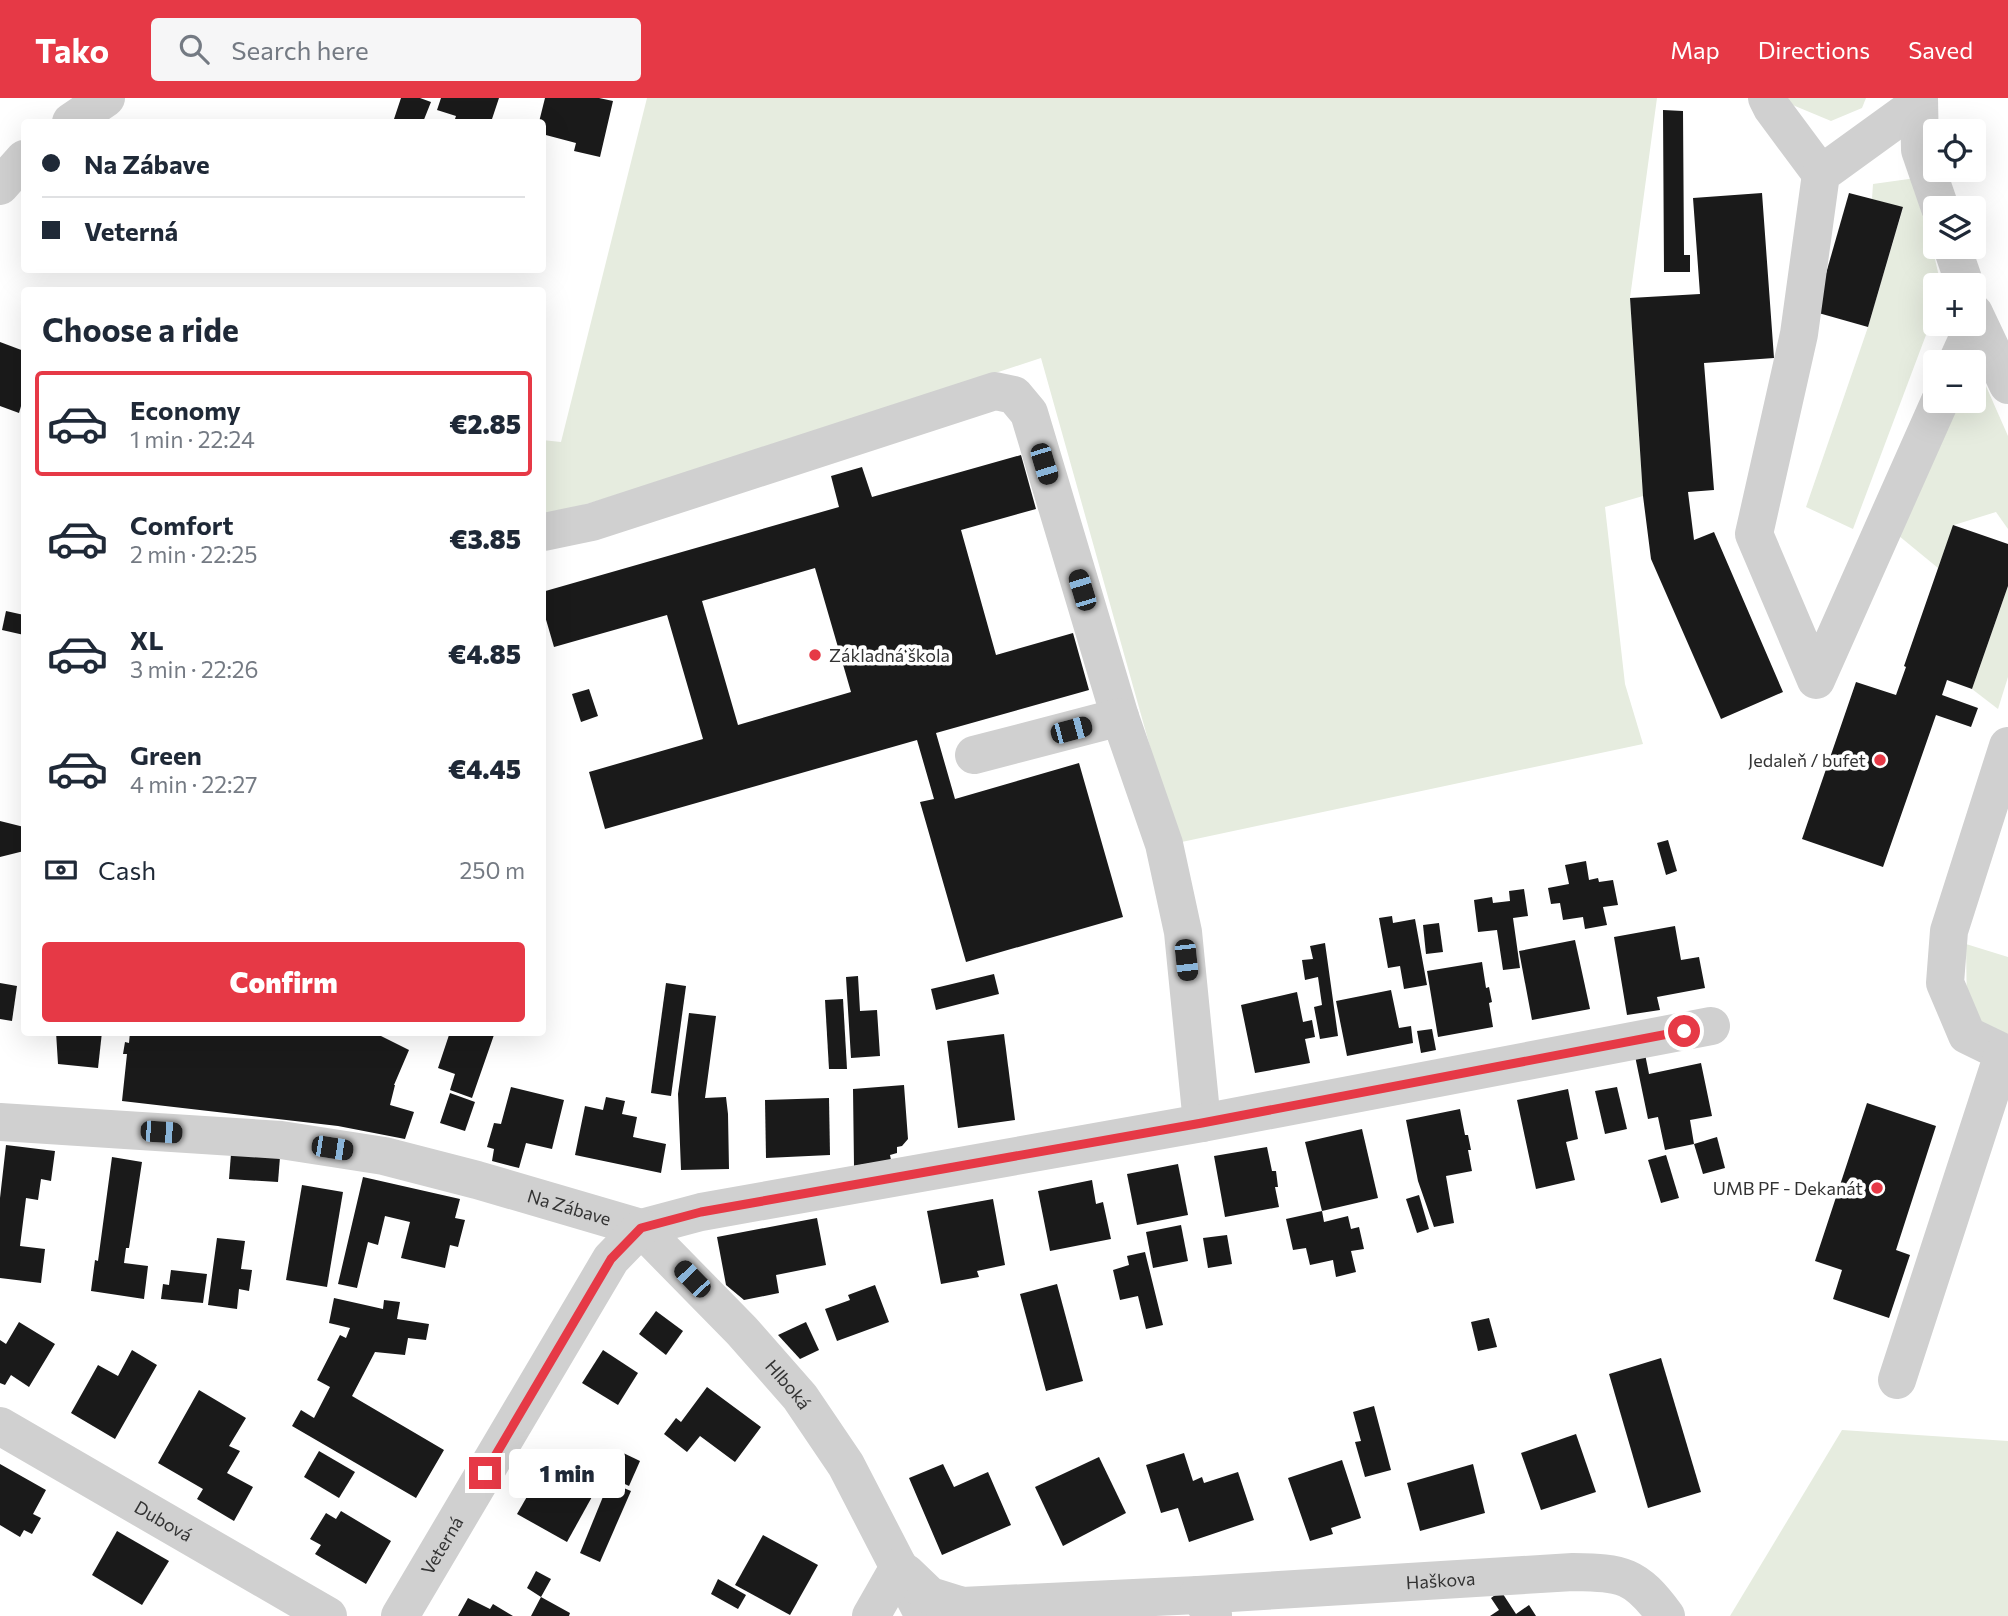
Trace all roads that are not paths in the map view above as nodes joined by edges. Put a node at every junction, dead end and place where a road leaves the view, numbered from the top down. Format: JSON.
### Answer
{"nodes":[{"id":1,"x":106,"y":98,"type":"edge"},
{"id":2,"x":1767,"y":98,"type":"edge"},
{"id":3,"x":1919,"y":100,"type":"edge"},
{"id":4,"x":75,"y":119,"type":"edge"},
{"id":5,"x":21,"y":162,"type":"edge"},
{"id":6,"x":1821,"y":174,"type":"junction"},
{"id":7,"x":0,"y":187,"type":"edge"},
{"id":8,"x":1936,"y":196,"type":"edge"},
{"id":9,"x":1986,"y":336,"type":"edge"},
{"id":10,"x":2008,"y":385,"type":"edge"},
{"id":11,"x":1935,"y":413,"type":"edge"},
{"id":12,"x":546,"y":532,"type":"edge"},
{"id":13,"x":1120,"y":717,"type":"junction"},
{"id":14,"x":2008,"y":746,"type":"edge"},
{"id":15,"x":974,"y":755,"type":"dead end"},
{"id":16,"x":1711,"y":1026,"type":"dead end"},
{"id":17,"x":2005,"y":1054,"type":"edge"},
{"id":18,"x":0,"y":1122,"type":"edge"},
{"id":19,"x":1202,"y":1123,"type":"junction"},
{"id":20,"x":641,"y":1228,"type":"junction"},
{"id":21,"x":1897,"y":1380,"type":"dead end"},
{"id":22,"x":0,"y":1426,"type":"edge"},
{"id":23,"x":899,"y":1567,"type":"junction"},
{"id":24,"x":1206,"y":1605,"type":"edge"},
{"id":25,"x":328,"y":1616,"type":"edge"},
{"id":26,"x":400,"y":1616,"type":"edge"},
{"id":27,"x":871,"y":1616,"type":"edge"},
{"id":28,"x":924,"y":1616,"type":"edge"},
{"id":29,"x":1666,"y":1616,"type":"edge"}],
"edges":[{"from":1,"to":4,"type":"street"},
{"from":2,"to":6,"type":"street"},
{"from":3,"to":6,"type":"street"},
{"from":3,"to":8,"type":"street"},
{"from":5,"to":7,"type":"street"},
{"from":6,"to":11,"type":"street"},
{"from":9,"to":10,"type":"street"},
{"from":12,"to":13,"type":"street"},
{"from":13,"to":15,"type":"street"},
{"from":13,"to":19,"type":"street"},
{"from":14,"to":17,"type":"street"},
{"from":16,"to":19,"type":"street"},
{"from":17,"to":21,"type":"street"},
{"from":18,"to":20,"type":"street","name":"Na Zábave"},
{"from":19,"to":20,"type":"street"},
{"from":20,"to":23,"type":"street","name":"Hlboká"},
{"from":20,"to":26,"type":"street","name":"Veterná"},
{"from":22,"to":25,"type":"street","name":"Dubová"},
{"from":23,"to":24,"type":"street","name":"Haškova"},
{"from":23,"to":27,"type":"street"},
{"from":23,"to":28,"type":"street","name":"Hlboká"},
{"from":24,"to":29,"type":"street","name":"Haškova"}]}
